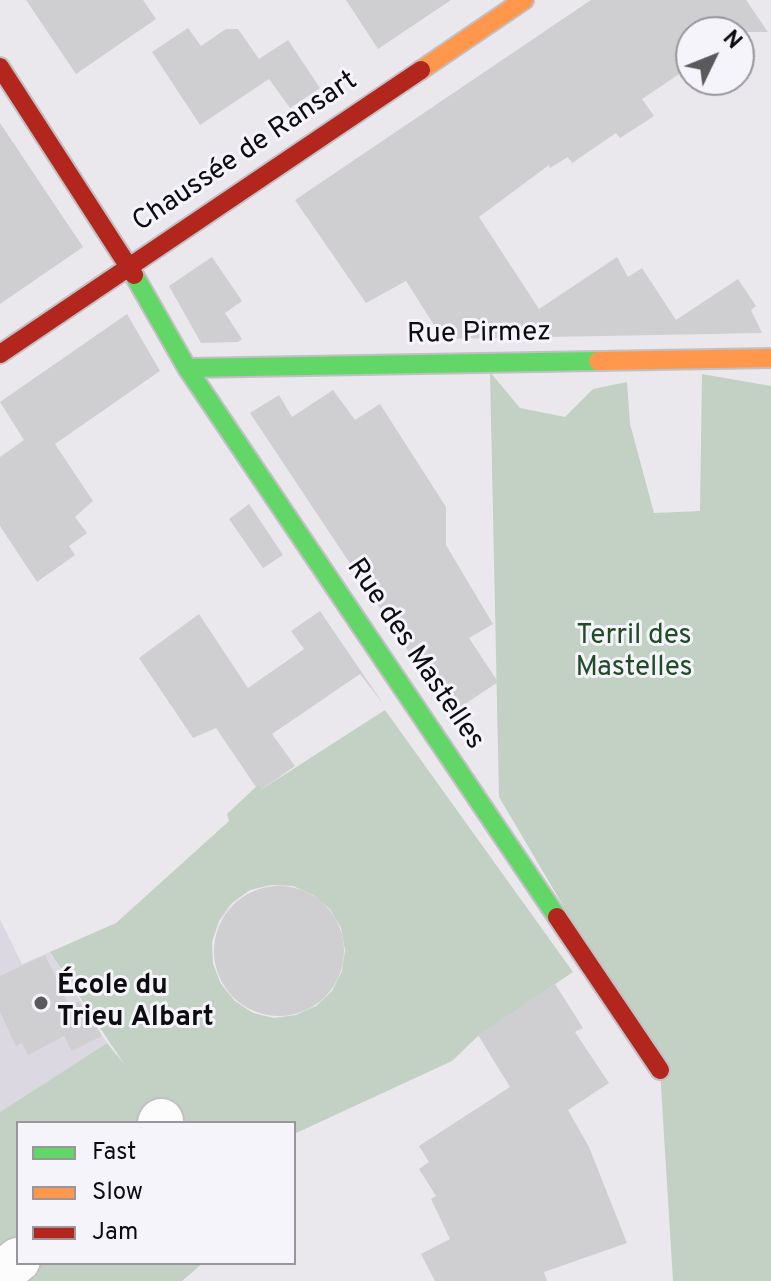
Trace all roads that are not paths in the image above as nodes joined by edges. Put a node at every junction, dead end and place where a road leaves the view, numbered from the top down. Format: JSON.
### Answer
{"nodes":[{"id":1,"x":524,"y":0,"type":"edge"},
{"id":2,"x":0,"y":67,"type":"edge"},
{"id":3,"x":129,"y":266,"type":"junction"},
{"id":4,"x":0,"y":354,"type":"edge"},
{"id":5,"x":771,"y":358,"type":"edge"},
{"id":6,"x":187,"y":368,"type":"junction"},
{"id":7,"x":660,"y":1070,"type":"dead end"},
{"id":8,"x":16,"y":1262,"type":"edge"},
{"id":9,"x":0,"y":1274,"type":"edge"}],
"edges":[{"from":1,"to":3,"type":"street","name":"Chaussée de Ransart"},
{"from":2,"to":3,"type":"street","name":"Rue des Mastelles"},
{"from":3,"to":4,"type":"street","name":"Chaussée de Ransart"},
{"from":3,"to":6,"type":"street","name":"Rue des Mastelles"},
{"from":5,"to":6,"type":"street","name":"Rue Pirmez"},
{"from":6,"to":7,"type":"street","name":"Rue des Mastelles"},
{"from":8,"to":9,"type":"street"}]}
